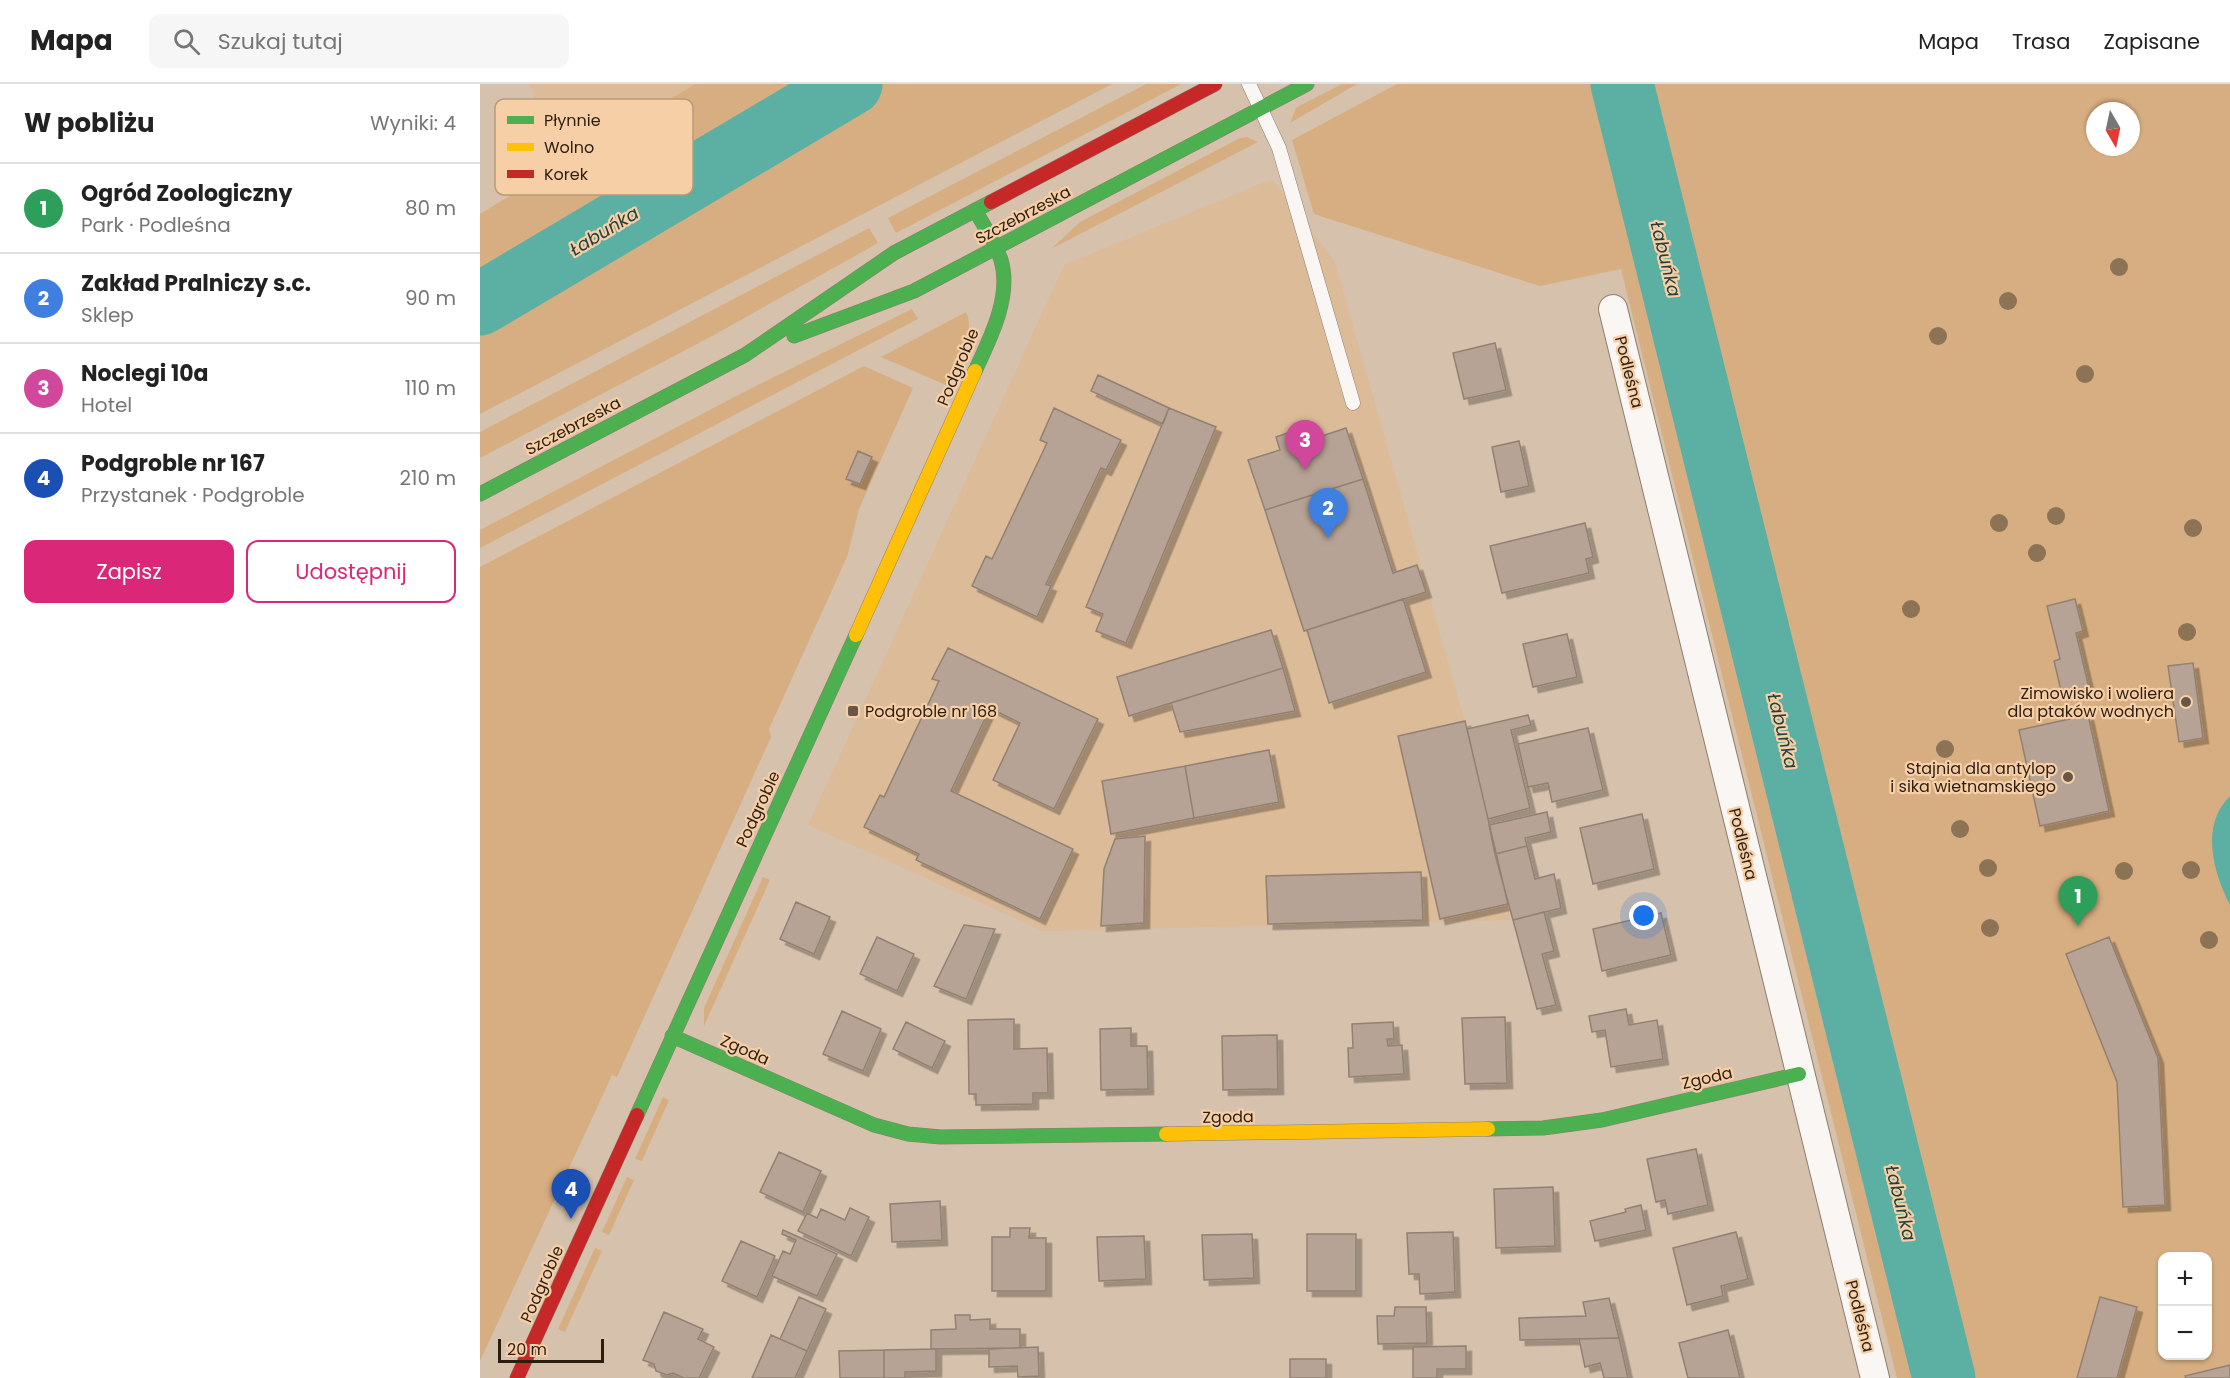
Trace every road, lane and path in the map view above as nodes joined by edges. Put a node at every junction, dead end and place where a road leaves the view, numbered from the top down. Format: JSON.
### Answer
{"nodes":[{"id":1,"x":1215,"y":84,"type":"edge"},
{"id":2,"x":1249,"y":84,"type":"edge"},
{"id":3,"x":1307,"y":84,"type":"edge"},
{"id":4,"x":1261,"y":108,"type":"junction"},
{"id":5,"x":975,"y":210,"type":"junction"},
{"id":6,"x":995,"y":248,"type":"junction"},
{"id":7,"x":1613,"y":309,"type":"dead end"},
{"id":8,"x":745,"y":355,"type":"junction"},
{"id":9,"x":1353,"y":403,"type":"dead end"},
{"id":10,"x":480,"y":494,"type":"edge"},
{"id":11,"x":672,"y":1036,"type":"junction"},
{"id":12,"x":1799,"y":1074,"type":"junction"},
{"id":13,"x":517,"y":1378,"type":"edge"},
{"id":14,"x":1875,"y":1378,"type":"edge"}],
"edges":[{"from":1,"to":5,"type":"street","name":"Szczebrzeska"},
{"from":2,"to":4,"type":"lane"},
{"from":3,"to":4,"type":"street","name":"Szczebrzeska"},
{"from":4,"to":6,"type":"street","name":"Szczebrzeska"},
{"from":4,"to":9,"type":"lane"},
{"from":5,"to":6,"type":"street","name":"Podgroble"},
{"from":5,"to":8,"type":"street","name":"Szczebrzeska"},
{"from":6,"to":8,"type":"street","name":"Szczebrzeska"},
{"from":6,"to":11,"type":"street","name":"Podgroble"},
{"from":7,"to":12,"type":"street","name":"Podleśna"},
{"from":8,"to":10,"type":"street","name":"Szczebrzeska"},
{"from":11,"to":12,"type":"street","name":"Zgoda"},
{"from":11,"to":13,"type":"street","name":"Podgroble"},
{"from":12,"to":14,"type":"street","name":"Podleśna"}]}
